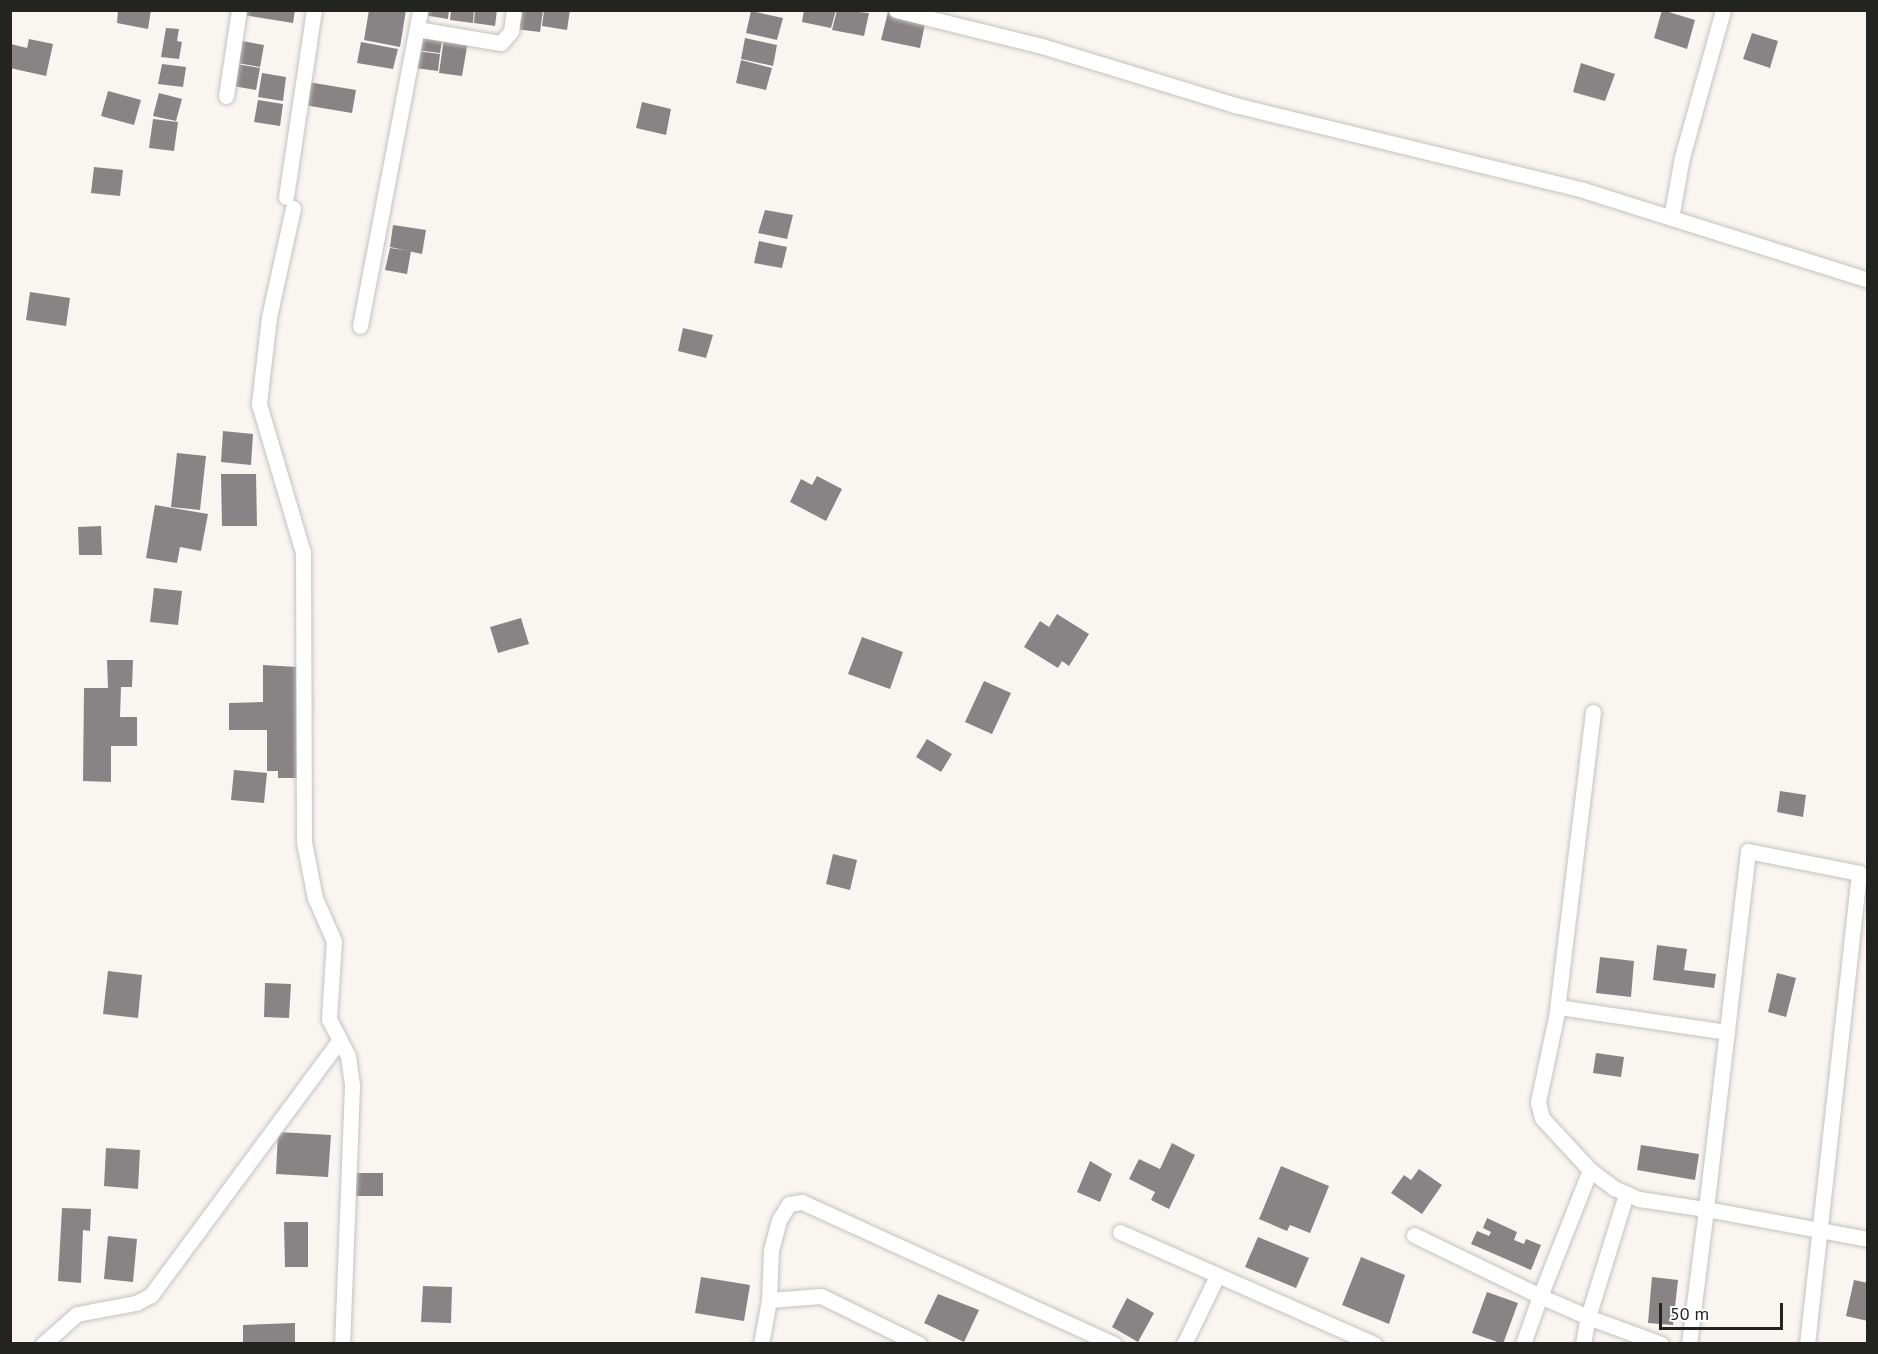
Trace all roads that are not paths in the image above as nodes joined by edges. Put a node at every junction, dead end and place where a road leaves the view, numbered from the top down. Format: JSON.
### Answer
{"nodes":[{"id":1,"x":239,"y":10,"type":"edge"},
{"id":2,"x":314,"y":10,"type":"edge"},
{"id":3,"x":420,"y":10,"type":"edge"},
{"id":4,"x":514,"y":10,"type":"edge"},
{"id":5,"x":896,"y":10,"type":"edge"},
{"id":6,"x":1723,"y":10,"type":"edge"},
{"id":7,"x":417,"y":29,"type":"junction"},
{"id":8,"x":226,"y":96,"type":"dead end"},
{"id":9,"x":1671,"y":218,"type":"junction"},
{"id":10,"x":1868,"y":280,"type":"edge"},
{"id":11,"x":360,"y":326,"type":"dead end"},
{"id":12,"x":1593,"y":712,"type":"dead end"},
{"id":13,"x":1863,"y":874,"type":"edge"},
{"id":14,"x":1558,"y":1007,"type":"junction"},
{"id":15,"x":1727,"y":1032,"type":"junction"},
{"id":16,"x":340,"y":1040,"type":"junction"},
{"id":17,"x":1590,"y":1170,"type":"junction"},
{"id":18,"x":1626,"y":1194,"type":"junction"},
{"id":19,"x":1706,"y":1209,"type":"junction"},
{"id":20,"x":1821,"y":1228,"type":"junction"},
{"id":21,"x":1120,"y":1232,"type":"dead end"},
{"id":22,"x":1414,"y":1235,"type":"dead end"},
{"id":23,"x":1868,"y":1239,"type":"edge"},
{"id":24,"x":1217,"y":1276,"type":"junction"},
{"id":25,"x":1540,"y":1296,"type":"junction"},
{"id":26,"x":769,"y":1300,"type":"junction"},
{"id":27,"x":1588,"y":1317,"type":"junction"},
{"id":28,"x":43,"y":1344,"type":"edge"},
{"id":29,"x":342,"y":1344,"type":"edge"},
{"id":30,"x":762,"y":1344,"type":"edge"},
{"id":31,"x":919,"y":1344,"type":"edge"},
{"id":32,"x":1114,"y":1344,"type":"edge"},
{"id":33,"x":1185,"y":1344,"type":"edge"},
{"id":34,"x":1374,"y":1344,"type":"edge"},
{"id":35,"x":1523,"y":1344,"type":"edge"},
{"id":36,"x":1583,"y":1344,"type":"edge"},
{"id":37,"x":1661,"y":1344,"type":"edge"},
{"id":38,"x":1689,"y":1344,"type":"edge"},
{"id":39,"x":1807,"y":1344,"type":"edge"}],
"edges":[{"from":1,"to":8,"type":"street"},
{"from":2,"to":16,"type":"street"},
{"from":3,"to":7,"type":"street"},
{"from":4,"to":7,"type":"street"},
{"from":5,"to":9,"type":"street"},
{"from":6,"to":9,"type":"street"},
{"from":7,"to":11,"type":"street"},
{"from":9,"to":10,"type":"street"},
{"from":12,"to":14,"type":"street"},
{"from":13,"to":15,"type":"street"},
{"from":13,"to":20,"type":"street"},
{"from":14,"to":15,"type":"street"},
{"from":14,"to":17,"type":"street"},
{"from":15,"to":19,"type":"street"},
{"from":16,"to":28,"type":"street"},
{"from":16,"to":29,"type":"street"},
{"from":17,"to":18,"type":"street"},
{"from":17,"to":25,"type":"street"},
{"from":18,"to":19,"type":"street"},
{"from":18,"to":27,"type":"street"},
{"from":19,"to":20,"type":"street"},
{"from":19,"to":38,"type":"street"},
{"from":20,"to":23,"type":"street"},
{"from":20,"to":39,"type":"street"},
{"from":21,"to":24,"type":"street"},
{"from":22,"to":25,"type":"street"},
{"from":24,"to":33,"type":"street"},
{"from":24,"to":34,"type":"street"},
{"from":25,"to":27,"type":"street"},
{"from":25,"to":35,"type":"street"},
{"from":26,"to":30,"type":"street"},
{"from":26,"to":31,"type":"street"},
{"from":26,"to":32,"type":"street"},
{"from":27,"to":36,"type":"street"},
{"from":27,"to":37,"type":"street"}]}
